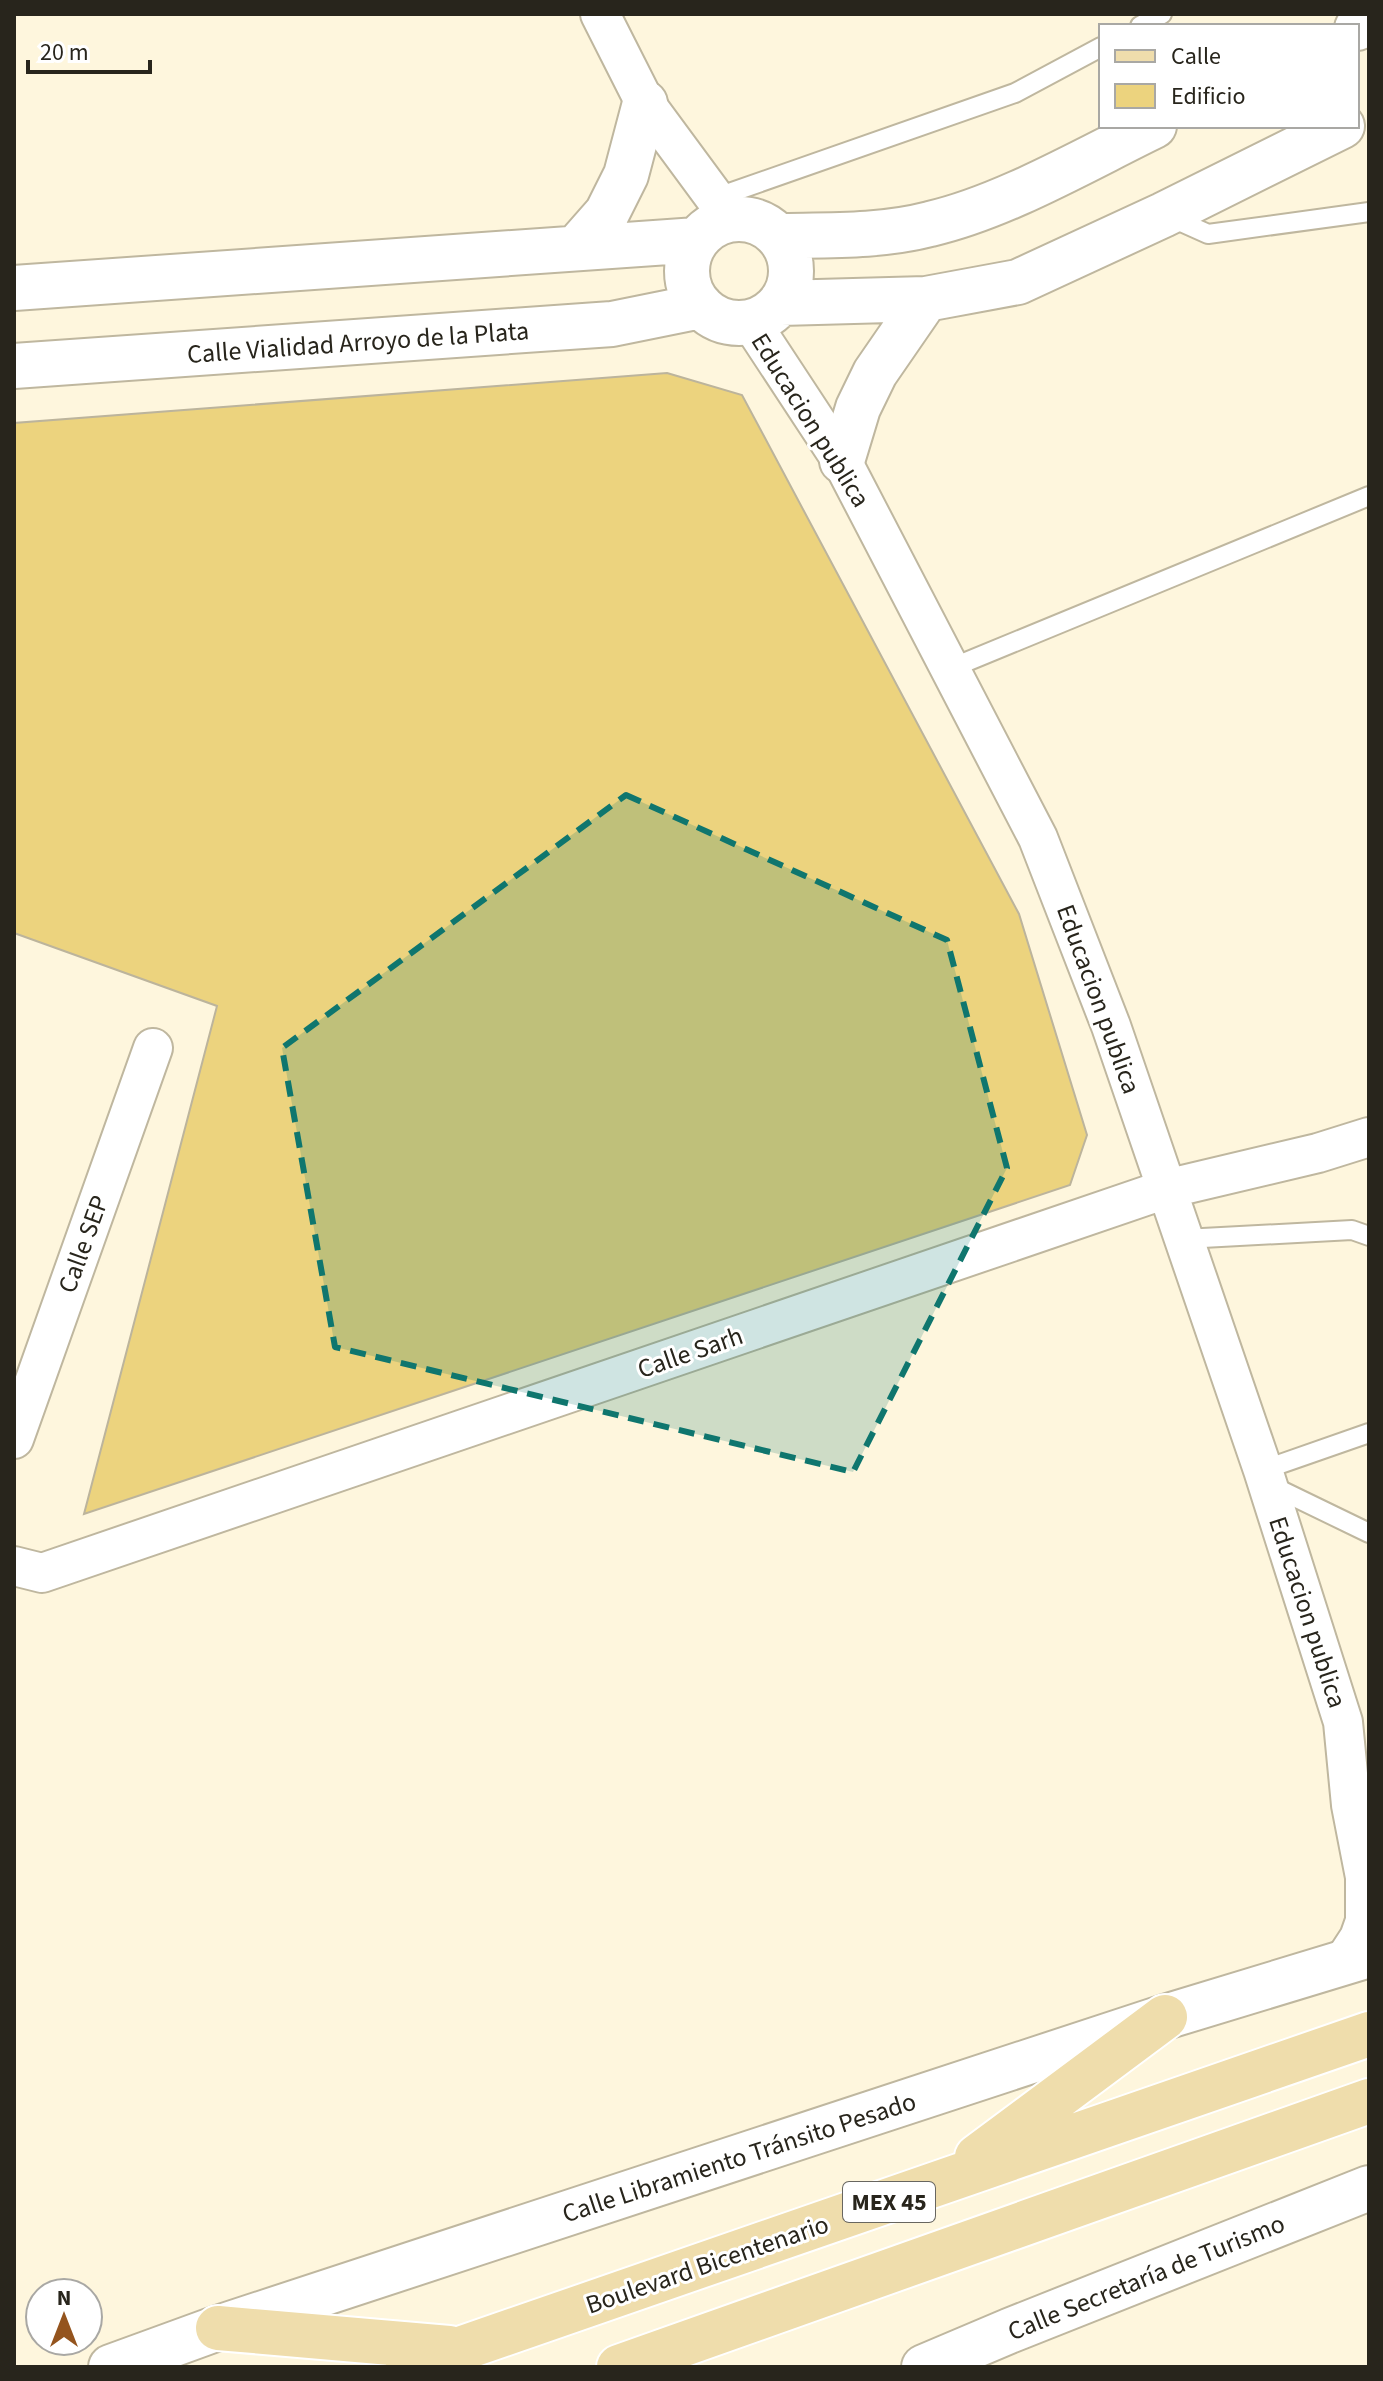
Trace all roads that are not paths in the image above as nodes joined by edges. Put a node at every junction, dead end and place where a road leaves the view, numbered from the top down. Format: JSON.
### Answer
{"nodes":[{"id":1,"x":600,"y":14,"type":"edge"},
{"id":2,"x":1162,"y":14,"type":"edge"},
{"id":3,"x":1144,"y":24,"type":"edge"},
{"id":4,"x":1099,"y":48,"type":"edge"},
{"id":5,"x":645,"y":103,"type":"junction"},
{"id":6,"x":1150,"y":128,"type":"edge"},
{"id":7,"x":1338,"y":128,"type":"edge"},
{"id":8,"x":1369,"y":212,"type":"edge"},
{"id":9,"x":1163,"y":215,"type":"junction"},
{"id":10,"x":713,"y":219,"type":"junction"},
{"id":11,"x":778,"y":236,"type":"junction"},
{"id":12,"x":578,"y":246,"type":"junction"},
{"id":13,"x":14,"y":288,"type":"edge"},
{"id":14,"x":926,"y":299,"type":"junction"},
{"id":15,"x":701,"y":306,"type":"junction"},
{"id":16,"x":766,"y":312,"type":"junction"},
{"id":17,"x":14,"y":366,"type":"edge"},
{"id":18,"x":842,"y":461,"type":"junction"},
{"id":19,"x":1369,"y":496,"type":"edge"},
{"id":20,"x":949,"y":669,"type":"junction"},
{"id":21,"x":153,"y":1048,"type":"dead end"},
{"id":22,"x":1369,"y":1137,"type":"edge"},
{"id":23,"x":1166,"y":1189,"type":"junction"},
{"id":24,"x":1369,"y":1236,"type":"edge"},
{"id":25,"x":1184,"y":1239,"type":"junction"},
{"id":26,"x":1369,"y":1433,"type":"edge"},
{"id":27,"x":14,"y":1439,"type":"edge"},
{"id":28,"x":1265,"y":1477,"type":"junction"},
{"id":29,"x":1369,"y":1533,"type":"edge"},
{"id":30,"x":14,"y":1566,"type":"edge"},
{"id":31,"x":1343,"y":1722,"type":"junction"},
{"id":32,"x":1369,"y":1759,"type":"edge"},
{"id":33,"x":1355,"y":1960,"type":"edge"},
{"id":34,"x":1165,"y":2017,"type":"junction"},
{"id":35,"x":1369,"y":2034,"type":"edge"},
{"id":36,"x":1369,"y":2101,"type":"edge"},
{"id":37,"x":942,"y":2183,"type":"junction"},
{"id":38,"x":1369,"y":2188,"type":"edge"},
{"id":39,"x":218,"y":2328,"type":"junction"},
{"id":40,"x":459,"y":2349,"type":"junction"},
{"id":41,"x":111,"y":2367,"type":"edge"},
{"id":42,"x":408,"y":2367,"type":"edge"},
{"id":43,"x":619,"y":2367,"type":"edge"},
{"id":44,"x":924,"y":2367,"type":"edge"}],
"edges":[{"from":1,"to":5,"type":"street"},
{"from":2,"to":3,"type":"lane"},
{"from":4,"to":10,"type":"lane"},
{"from":5,"to":10,"type":"street"},
{"from":5,"to":12,"type":"main road"},
{"from":6,"to":11,"type":"main road"},
{"from":7,"to":9,"type":"main road"},
{"from":8,"to":9,"type":"lane"},
{"from":9,"to":14,"type":"main road"},
{"from":10,"to":11,"type":"main road"},
{"from":10,"to":12,"type":"main road"},
{"from":10,"to":15,"type":"main road"},
{"from":11,"to":16,"type":"main road"},
{"from":12,"to":13,"type":"main road"},
{"from":14,"to":16,"type":"main road"},
{"from":14,"to":18,"type":"main road"},
{"from":15,"to":16,"type":"main road"},
{"from":15,"to":17,"type":"main road","name":"Calle Vialidad Arroyo de la Plata"},
{"from":16,"to":18,"type":"street","name":"Educacion publica"},
{"from":18,"to":20,"type":"street","name":"Educacion publica"},
{"from":19,"to":20,"type":"lane"},
{"from":20,"to":23,"type":"street","name":"Educacion publica"},
{"from":21,"to":27,"type":"street","name":"Calle SEP"},
{"from":22,"to":23,"type":"street","name":"Calle Sarh"},
{"from":23,"to":25,"type":"street","name":"Educacion publica"},
{"from":23,"to":30,"type":"street","name":"Calle Sarh"},
{"from":24,"to":25,"type":"lane"},
{"from":25,"to":28,"type":"street","name":"Educacion publica"},
{"from":26,"to":28,"type":"lane"},
{"from":28,"to":29,"type":"lane"},
{"from":28,"to":31,"type":"street","name":"Educacion publica"},
{"from":31,"to":32,"type":"street"},
{"from":31,"to":33,"type":"street"},
{"from":33,"to":34,"type":"main road","name":"Calle Libramiento Tránsito Pesado"},
{"from":34,"to":37,"type":"main road"},
{"from":34,"to":39,"type":"main road","name":"Calle Libramiento Tránsito Pesado"},
{"from":35,"to":37,"type":"main road","name":"Boulevard Bicentenario","number":"MEX 45"},
{"from":36,"to":43,"type":"main road","number":"MEX 45"},
{"from":37,"to":40,"type":"main road","name":"Boulevard Bicentenario","number":"MEX 45"},
{"from":38,"to":44,"type":"main road","name":"Calle Secretaría de Turismo"},
{"from":39,"to":40,"type":"main road"},
{"from":39,"to":41,"type":"main road","name":"Calle Libramiento Tránsito Pesado"},
{"from":40,"to":42,"type":"main road","name":"Boulevard Bicentenario","number":"MEX 45"}]}
